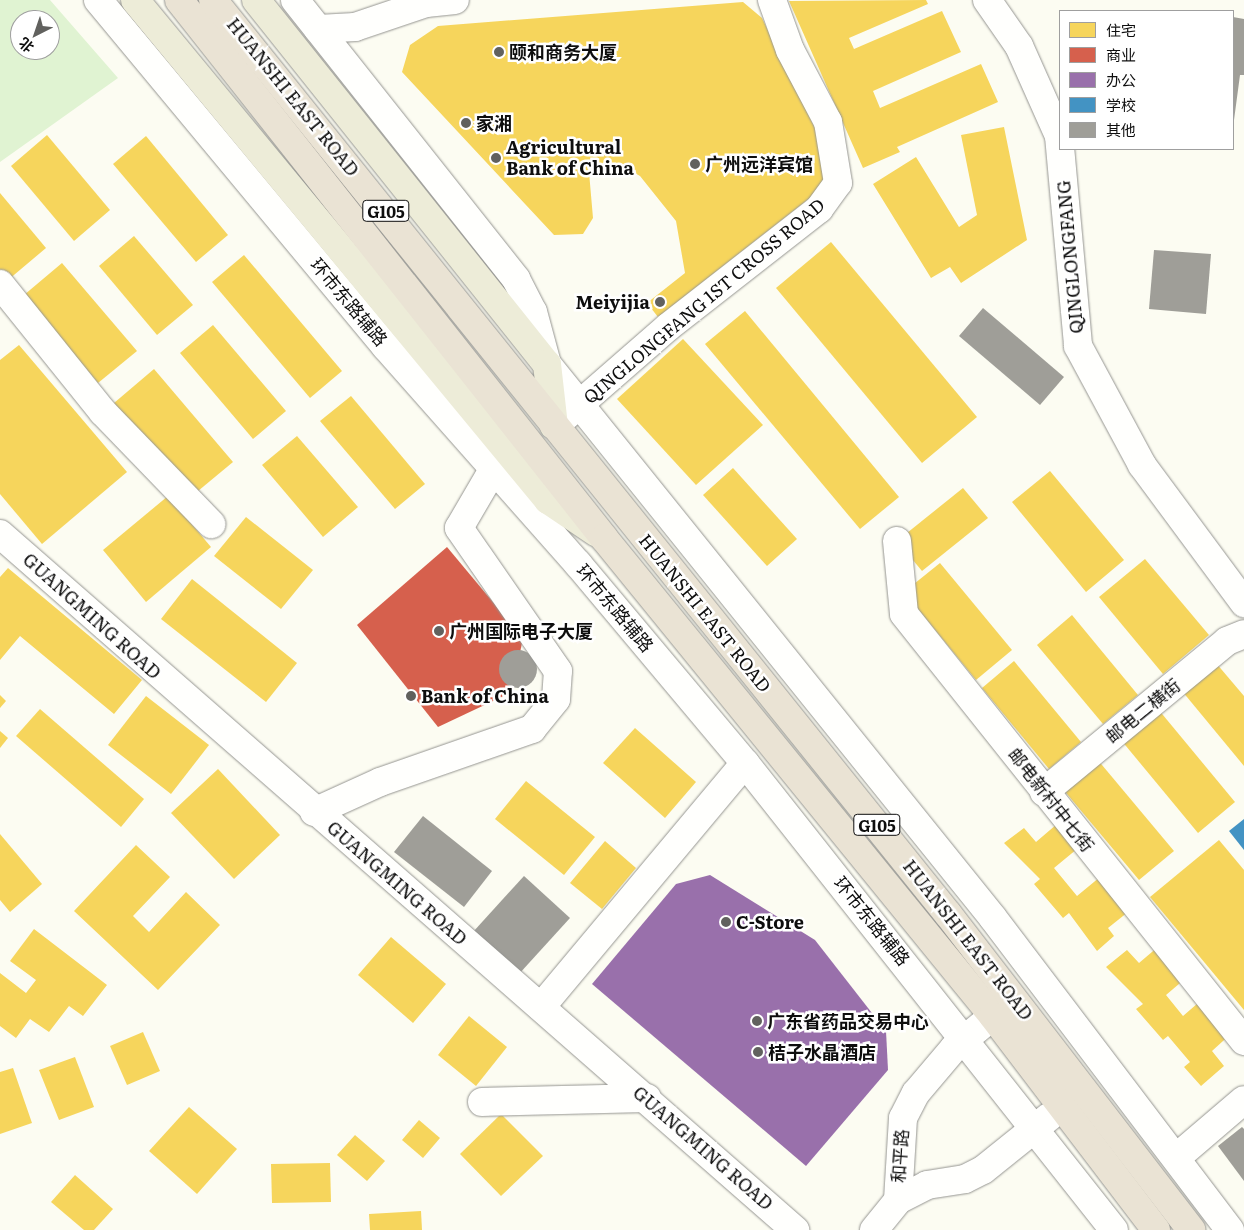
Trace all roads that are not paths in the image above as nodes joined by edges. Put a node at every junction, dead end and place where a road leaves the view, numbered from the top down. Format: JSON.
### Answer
{"nodes":[{"id":1,"x":98,"y":0,"type":"edge"},
{"id":2,"x":135,"y":0,"type":"edge"},
{"id":3,"x":179,"y":0,"type":"edge"},
{"id":4,"x":213,"y":0,"type":"edge"},
{"id":5,"x":256,"y":0,"type":"edge"},
{"id":6,"x":295,"y":0,"type":"edge"},
{"id":7,"x":455,"y":0,"type":"edge"},
{"id":8,"x":772,"y":0,"type":"edge"},
{"id":9,"x":987,"y":0,"type":"edge"},
{"id":10,"x":318,"y":29,"type":"junction"},
{"id":11,"x":1059,"y":136,"type":"edge"},
{"id":12,"x":1060,"y":150,"type":"edge"},
{"id":13,"x":0,"y":284,"type":"edge"},
{"id":14,"x":547,"y":364,"type":"junction"},
{"id":15,"x":579,"y":404,"type":"junction"},
{"id":16,"x":517,"y":426,"type":"junction"},
{"id":17,"x":554,"y":426,"type":"junction"},
{"id":18,"x":494,"y":468,"type":"junction"},
{"id":19,"x":548,"y":500,"type":"junction"},
{"id":20,"x":211,"y":524,"type":"dead end"},
{"id":21,"x":0,"y":534,"type":"edge"},
{"id":22,"x":604,"y":538,"type":"junction"},
{"id":23,"x":897,"y":541,"type":"dead end"},
{"id":24,"x":578,"y":564,"type":"junction"},
{"id":25,"x":1244,"y":603,"type":"edge"},
{"id":26,"x":1244,"y":634,"type":"edge"},
{"id":27,"x":745,"y":763,"type":"junction"},
{"id":28,"x":1044,"y":792,"type":"junction"},
{"id":29,"x":314,"y":812,"type":"junction"},
{"id":30,"x":541,"y":1007,"type":"junction"},
{"id":31,"x":993,"y":1016,"type":"junction"},
{"id":32,"x":965,"y":1037,"type":"junction"},
{"id":33,"x":1244,"y":1041,"type":"edge"},
{"id":34,"x":648,"y":1098,"type":"junction"},
{"id":35,"x":1244,"y":1100,"type":"edge"},
{"id":36,"x":482,"y":1102,"type":"dead end"},
{"id":37,"x":1062,"y":1106,"type":"junction"},
{"id":38,"x":1036,"y":1128,"type":"junction"},
{"id":39,"x":1176,"y":1158,"type":"junction"},
{"id":40,"x":898,"y":1200,"type":"junction"},
{"id":41,"x":795,"y":1230,"type":"edge"},
{"id":42,"x":874,"y":1230,"type":"edge"},
{"id":43,"x":1114,"y":1230,"type":"edge"},
{"id":44,"x":1156,"y":1230,"type":"edge"},
{"id":45,"x":1191,"y":1230,"type":"edge"},
{"id":46,"x":1230,"y":1230,"type":"edge"}],
"edges":[{"from":1,"to":18,"type":"street","name":"环市东路辅路"},
{"from":2,"to":19,"type":"main road"},
{"from":3,"to":16,"type":"highway","name":"HUANSHI EAST ROAD","number":"G105"},
{"from":4,"to":17,"type":"highway","name":"HUANSHI EAST ROAD","number":"G105"},
{"from":5,"to":14,"type":"main road"},
{"from":6,"to":10,"type":"street"},
{"from":7,"to":10,"type":"street"},
{"from":8,"to":15,"type":"street","name":"QINGLONGFANG 1ST CROSS ROAD"},
{"from":9,"to":11,"type":"street","name":"QINGLONGFANG"},
{"from":10,"to":14,"type":"street"},
{"from":12,"to":25,"type":"street","name":"QINGLONGFANG"},
{"from":13,"to":20,"type":"street"},
{"from":14,"to":15,"type":"street"},
{"from":14,"to":17,"type":"main road"},
{"from":15,"to":17,"type":"street","name":"QINGLONGFANG 1ST CROSS ROAD"},
{"from":15,"to":39,"type":"street"},
{"from":16,"to":19,"type":"street"},
{"from":16,"to":22,"type":"highway","name":"HUANSHI EAST ROAD","number":"G105"},
{"from":17,"to":45,"type":"highway","name":"HUANSHI EAST ROAD","number":"G105"},
{"from":18,"to":19,"type":"street"},
{"from":18,"to":24,"type":"street","name":"环市东路辅路"},
{"from":18,"to":29,"type":"street"},
{"from":19,"to":22,"type":"main road"},
{"from":19,"to":24,"type":"street"},
{"from":21,"to":29,"type":"street","name":"GUANGMING ROAD"},
{"from":22,"to":31,"type":"highway","name":"HUANSHI EAST ROAD","number":"G105"},
{"from":23,"to":28,"type":"street","name":"邮电新村中七街"},
{"from":24,"to":27,"type":"street","name":"环市东路辅路"},
{"from":26,"to":28,"type":"street","name":"邮电二横街"},
{"from":27,"to":30,"type":"street"},
{"from":27,"to":32,"type":"street","name":"环市东路辅路"},
{"from":28,"to":33,"type":"street","name":"邮电新村中七街"},
{"from":29,"to":30,"type":"street","name":"GUANGMING ROAD"},
{"from":30,"to":34,"type":"street","name":"GUANGMING ROAD"},
{"from":31,"to":32,"type":"street","name":"和平路"},
{"from":31,"to":37,"type":"highway","name":"HUANSHI EAST ROAD","number":"G105"},
{"from":32,"to":38,"type":"street","name":"环市东路辅路"},
{"from":32,"to":40,"type":"street","name":"和平路"},
{"from":34,"to":36,"type":"street"},
{"from":34,"to":41,"type":"street","name":"GUANGMING ROAD"},
{"from":35,"to":39,"type":"street"},
{"from":37,"to":38,"type":"street","name":"和平路"},
{"from":37,"to":44,"type":"highway","name":"HUANSHI EAST ROAD","number":"G105"},
{"from":38,"to":40,"type":"street","name":"和平路"},
{"from":38,"to":43,"type":"street","name":"环市东路辅路"},
{"from":39,"to":46,"type":"street"},
{"from":40,"to":42,"type":"street"}]}
